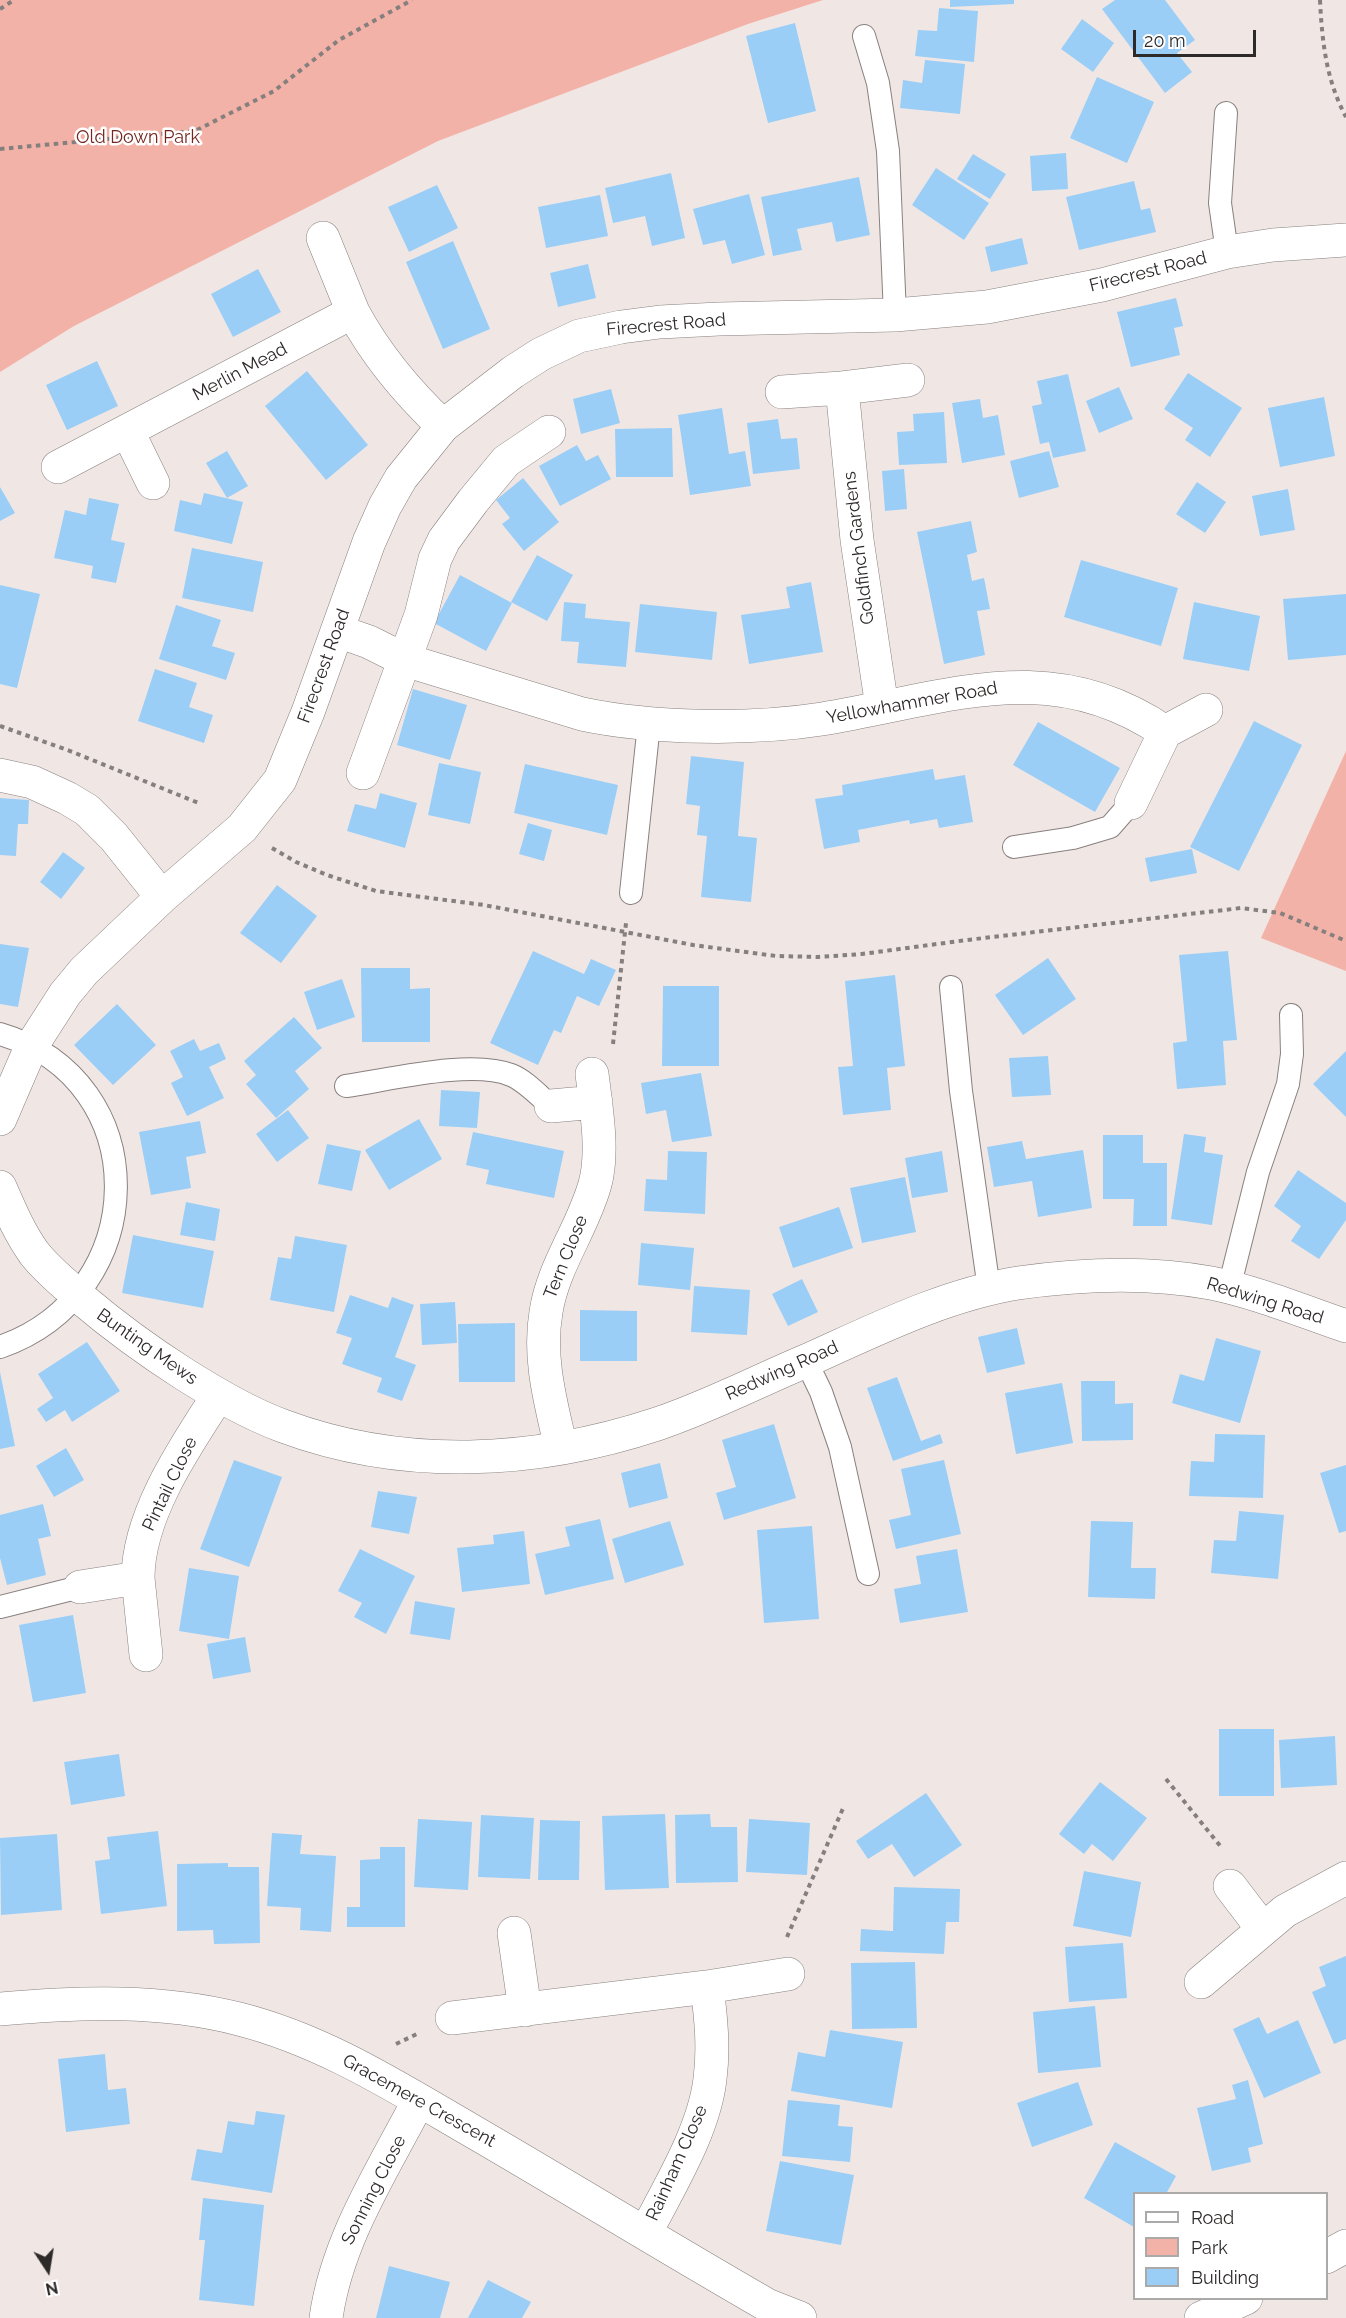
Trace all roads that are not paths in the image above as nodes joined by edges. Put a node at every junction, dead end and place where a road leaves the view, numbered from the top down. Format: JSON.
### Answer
{"nodes":[{"id":1,"x":864,"y":36,"type":"dead end"},
{"id":2,"x":1226,"y":113,"type":"dead end"},
{"id":3,"x":323,"y":238,"type":"dead end"},
{"id":4,"x":1346,"y":240,"type":"edge"},
{"id":5,"x":1227,"y":252,"type":"junction"},
{"id":6,"x":353,"y":312,"type":"junction"},
{"id":7,"x":895,"y":315,"type":"junction"},
{"id":8,"x":908,"y":381,"type":"dead end"},
{"id":9,"x":842,"y":388,"type":"junction"},
{"id":10,"x":782,"y":392,"type":"dead end"},
{"id":11,"x":443,"y":426,"type":"junction"},
{"id":12,"x":128,"y":432,"type":"junction"},
{"id":13,"x":549,"y":432,"type":"dead end"},
{"id":14,"x":58,"y":467,"type":"dead end"},
{"id":15,"x":153,"y":483,"type":"dead end"},
{"id":16,"x":338,"y":631,"type":"junction"},
{"id":17,"x":405,"y":660,"type":"junction"},
{"id":18,"x":882,"y":707,"type":"junction"},
{"id":19,"x":1206,"y":710,"type":"dead end"},
{"id":20,"x":650,"y":724,"type":"junction"},
{"id":21,"x":1165,"y":732,"type":"junction"},
{"id":22,"x":363,"y":773,"type":"dead end"},
{"id":23,"x":0,"y":775,"type":"edge"},
{"id":24,"x":1131,"y":803,"type":"joint"},
{"id":25,"x":1014,"y":847,"type":"dead end"},
{"id":26,"x":631,"y":893,"type":"road end"},
{"id":27,"x":162,"y":897,"type":"junction"},
{"id":28,"x":951,"y":987,"type":"dead end"},
{"id":29,"x":1291,"y":1015,"type":"dead end"},
{"id":30,"x":0,"y":1034,"type":"edge"},
{"id":31,"x":31,"y":1047,"type":"junction"},
{"id":32,"x":346,"y":1086,"type":"dead end"},
{"id":33,"x":551,"y":1106,"type":"joint"},
{"id":34,"x":0,"y":1119,"type":"edge"},
{"id":35,"x":0,"y":1187,"type":"edge"},
{"id":36,"x":1229,"y":1287,"type":"junction"},
{"id":37,"x":989,"y":1289,"type":"junction"},
{"id":38,"x":78,"y":1296,"type":"junction"},
{"id":39,"x":1346,"y":1326,"type":"edge"},
{"id":40,"x":0,"y":1347,"type":"edge"},
{"id":41,"x":806,"y":1360,"type":"junction"},
{"id":42,"x":218,"y":1396,"type":"junction"},
{"id":43,"x":561,"y":1448,"type":"junction"},
{"id":44,"x":868,"y":1574,"type":"dead end"},
{"id":45,"x":138,"y":1578,"type":"junction"},
{"id":46,"x":80,"y":1587,"type":"joint"},
{"id":47,"x":0,"y":1607,"type":"edge"},
{"id":48,"x":146,"y":1655,"type":"dead end"},
{"id":49,"x":1346,"y":1878,"type":"edge"},
{"id":50,"x":1230,"y":1886,"type":"road end"},
{"id":51,"x":1262,"y":1928,"type":"junction"},
{"id":52,"x":514,"y":1933,"type":"dead end"},
{"id":53,"x":779,"y":1976,"type":"road end"},
{"id":54,"x":1202,"y":1982,"type":"dead end"},
{"id":55,"x":706,"y":1987,"type":"junction"},
{"id":56,"x":0,"y":2009,"type":"edge"},
{"id":57,"x":525,"y":2010,"type":"junction"},
{"id":58,"x":452,"y":2018,"type":"road end"},
{"id":59,"x":419,"y":2100,"type":"junction"},
{"id":60,"x":645,"y":2232,"type":"junction"},
{"id":61,"x":1346,"y":2246,"type":"edge"},
{"id":62,"x":1328,"y":2256,"type":"edge"},
{"id":63,"x":1242,"y":2300,"type":"edge"},
{"id":64,"x":326,"y":2318,"type":"edge"},
{"id":65,"x":800,"y":2318,"type":"edge"},
{"id":66,"x":1201,"y":2318,"type":"edge"}],
"edges":[{"from":1,"to":7,"type":"lane"},
{"from":2,"to":5,"type":"lane"},
{"from":3,"to":6,"type":"street"},
{"from":4,"to":5,"type":"street","name":"Firecrest Road"},
{"from":5,"to":7,"type":"street","name":"Firecrest Road"},
{"from":6,"to":11,"type":"street"},
{"from":6,"to":12,"type":"street","name":"Merlin Mead"},
{"from":7,"to":11,"type":"street","name":"Firecrest Road"},
{"from":8,"to":9,"type":"street"},
{"from":9,"to":10,"type":"street"},
{"from":9,"to":18,"type":"street","name":"Goldfinch Gardens"},
{"from":11,"to":16,"type":"street","name":"Firecrest Road"},
{"from":12,"to":14,"type":"street","name":"Merlin Mead"},
{"from":12,"to":15,"type":"street"},
{"from":13,"to":17,"type":"street"},
{"from":16,"to":17,"type":"street","name":"Yellowhammer Road"},
{"from":16,"to":27,"type":"street","name":"Firecrest Road"},
{"from":17,"to":20,"type":"street","name":"Yellowhammer Road"},
{"from":17,"to":22,"type":"street"},
{"from":18,"to":20,"type":"street","name":"Yellowhammer Road"},
{"from":18,"to":21,"type":"street","name":"Yellowhammer Road"},
{"from":19,"to":21,"type":"street"},
{"from":20,"to":26,"type":"lane"},
{"from":21,"to":24,"type":"street"},
{"from":23,"to":27,"type":"street"},
{"from":24,"to":25,"type":"lane"},
{"from":27,"to":31,"type":"street","name":"Firecrest Road"},
{"from":28,"to":37,"type":"lane"},
{"from":29,"to":36,"type":"lane"},
{"from":30,"to":31,"type":"lane","name":"Bunting Mews"},
{"from":31,"to":34,"type":"street"},
{"from":31,"to":38,"type":"lane","name":"Bunting Mews"},
{"from":32,"to":33,"type":"lane"},
{"from":33,"to":43,"type":"street","name":"Tern Close"},
{"from":35,"to":38,"type":"street","name":"Bunting Mews"},
{"from":36,"to":37,"type":"street","name":"Redwing Road"},
{"from":36,"to":39,"type":"street","name":"Redwing Road"},
{"from":37,"to":41,"type":"street","name":"Redwing Road"},
{"from":38,"to":40,"type":"lane","name":"Bunting Mews"},
{"from":38,"to":42,"type":"street","name":"Bunting Mews"},
{"from":41,"to":43,"type":"street","name":"Redwing Road"},
{"from":41,"to":44,"type":"lane"},
{"from":42,"to":43,"type":"street","name":"Redwing Road"},
{"from":42,"to":45,"type":"street","name":"Pintail Close"},
{"from":45,"to":46,"type":"street"},
{"from":45,"to":48,"type":"street","name":"Pintail Close"},
{"from":46,"to":47,"type":"lane"},
{"from":49,"to":51,"type":"street"},
{"from":50,"to":51,"type":"street"},
{"from":51,"to":54,"type":"street"},
{"from":52,"to":57,"type":"street"},
{"from":53,"to":55,"type":"street"},
{"from":55,"to":57,"type":"street"},
{"from":55,"to":60,"type":"street","name":"Rainham Close"},
{"from":56,"to":59,"type":"street","name":"Gracemere Crescent"},
{"from":57,"to":58,"type":"street"},
{"from":59,"to":60,"type":"street","name":"Gracemere Crescent"},
{"from":59,"to":64,"type":"street","name":"Sonning Close"},
{"from":60,"to":65,"type":"street","name":"Gracemere Crescent"},
{"from":61,"to":62,"type":"street"},
{"from":63,"to":66,"type":"street"}]}
